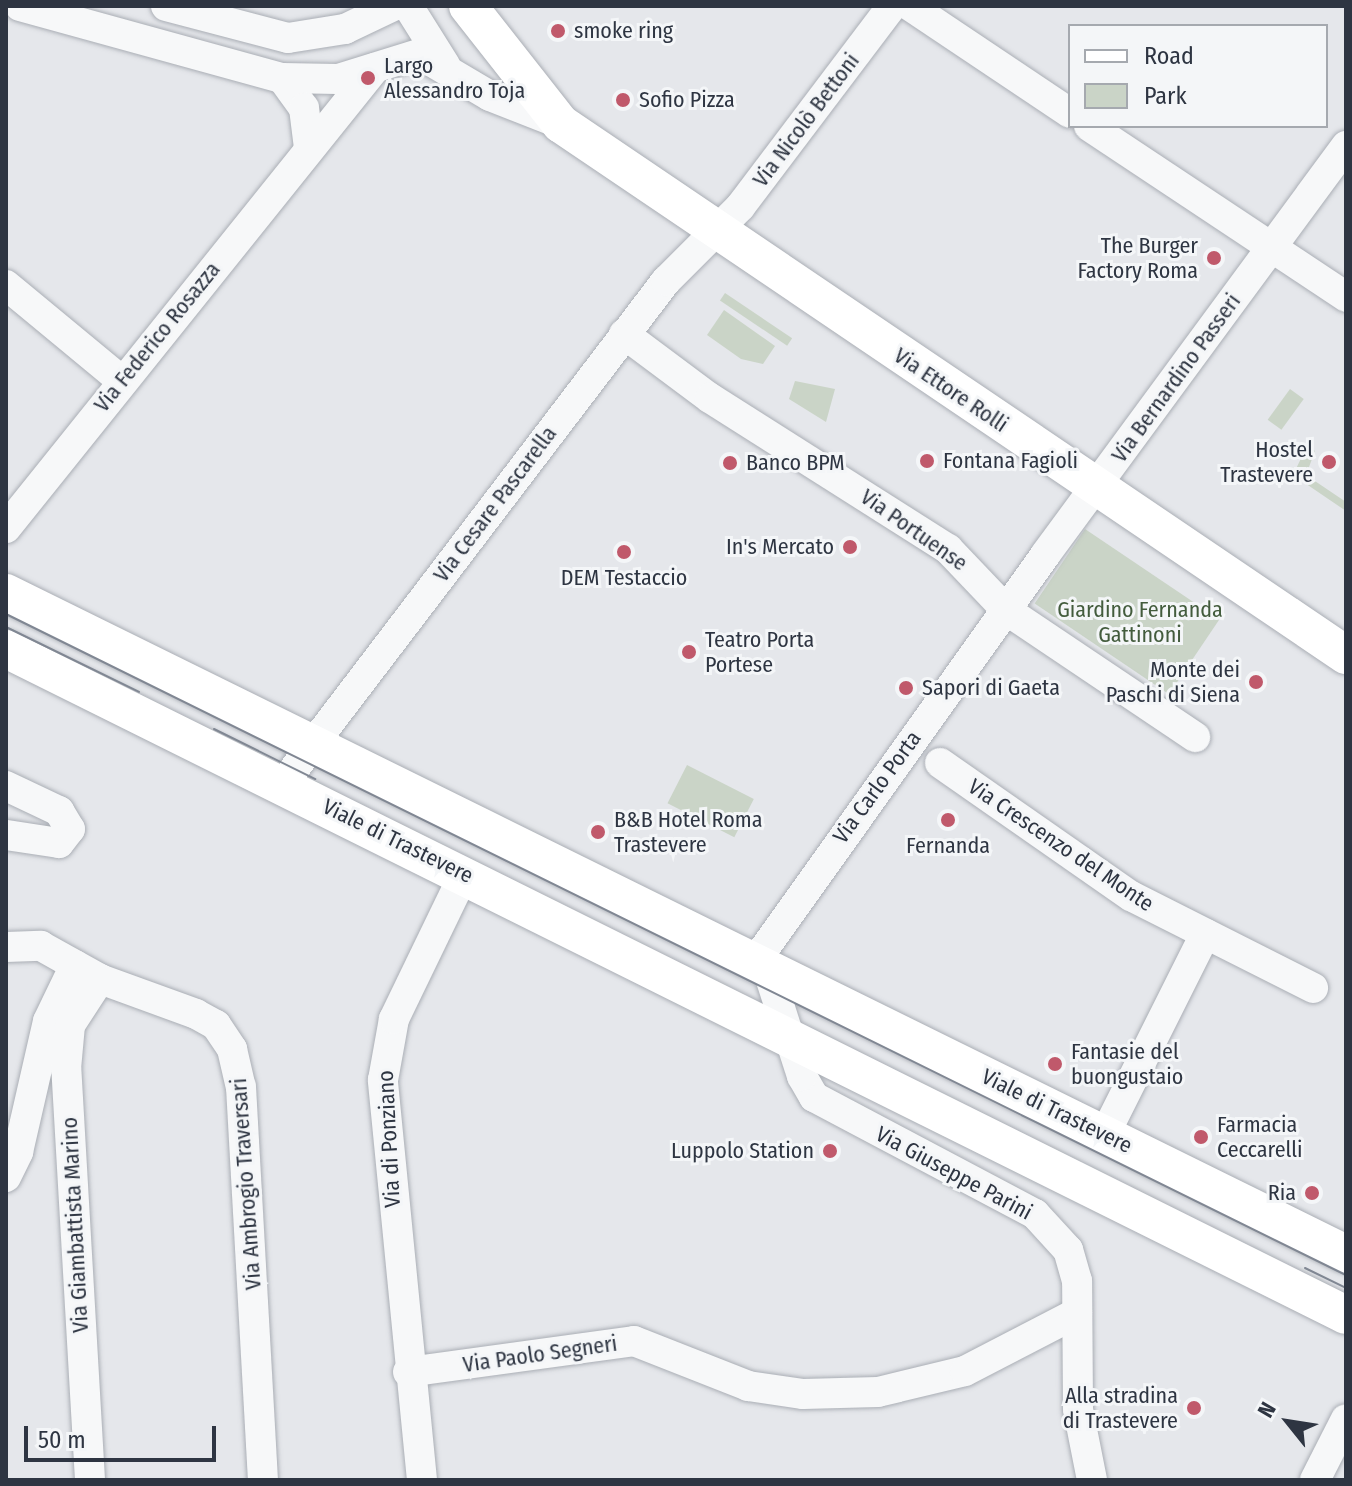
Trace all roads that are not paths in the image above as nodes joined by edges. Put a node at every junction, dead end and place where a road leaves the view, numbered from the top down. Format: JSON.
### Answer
{"nodes":[{"id":1,"x":20,"y":6,"type":"edge"},
{"id":2,"x":166,"y":6,"type":"edge"},
{"id":3,"x":393,"y":6,"type":"edge"},
{"id":4,"x":408,"y":6,"type":"edge"},
{"id":5,"x":892,"y":6,"type":"edge"},
{"id":6,"x":910,"y":6,"type":"edge"},
{"id":7,"x":467,"y":12,"type":"edge"},
{"id":8,"x":288,"y":38,"type":"junction"},
{"id":9,"x":375,"y":68,"type":"junction"},
{"id":10,"x":448,"y":70,"type":"junction"},
{"id":11,"x":282,"y":78,"type":"junction"},
{"id":12,"x":1068,"y":112,"type":"edge"},
{"id":13,"x":561,"y":124,"type":"junction"},
{"id":14,"x":1092,"y":128,"type":"edge"},
{"id":15,"x":1346,"y":146,"type":"edge"},
{"id":16,"x":309,"y":148,"type":"junction"},
{"id":17,"x":716,"y":231,"type":"junction"},
{"id":18,"x":1272,"y":248,"type":"junction"},
{"id":19,"x":6,"y":285,"type":"edge"},
{"id":20,"x":1346,"y":297,"type":"edge"},
{"id":21,"x":624,"y":334,"type":"junction"},
{"id":22,"x":122,"y":381,"type":"junction"},
{"id":23,"x":1095,"y":487,"type":"junction"},
{"id":24,"x":6,"y":528,"type":"edge"},
{"id":25,"x":6,"y":593,"type":"edge"},
{"id":26,"x":1006,"y":610,"type":"junction"},
{"id":27,"x":6,"y":649,"type":"edge"},
{"id":28,"x":1346,"y":655,"type":"edge"},
{"id":29,"x":1195,"y":737,"type":"dead end"},
{"id":30,"x":312,"y":742,"type":"junction"},
{"id":31,"x":940,"y":763,"type":"dead end"},
{"id":32,"x":282,"y":785,"type":"junction"},
{"id":33,"x":6,"y":786,"type":"edge"},
{"id":34,"x":6,"y":835,"type":"edge"},
{"id":35,"x":464,"y":874,"type":"junction"},
{"id":36,"x":1205,"y":934,"type":"junction"},
{"id":37,"x":6,"y":947,"type":"edge"},
{"id":38,"x":766,"y":969,"type":"junction"},
{"id":39,"x":88,"y":972,"type":"junction"},
{"id":40,"x":1313,"y":988,"type":"dead end"},
{"id":41,"x":789,"y":1034,"type":"junction"},
{"id":42,"x":1105,"y":1134,"type":"junction"},
{"id":43,"x":6,"y":1177,"type":"edge"},
{"id":44,"x":1346,"y":1254,"type":"edge"},
{"id":45,"x":1077,"y":1313,"type":"junction"},
{"id":46,"x":1346,"y":1315,"type":"edge"},
{"id":47,"x":408,"y":1372,"type":"junction"},
{"id":48,"x":1346,"y":1419,"type":"edge"},
{"id":49,"x":90,"y":1480,"type":"edge"},
{"id":50,"x":263,"y":1480,"type":"edge"},
{"id":51,"x":422,"y":1480,"type":"edge"},
{"id":52,"x":1092,"y":1480,"type":"edge"},
{"id":53,"x":1315,"y":1480,"type":"edge"}],
"edges":[{"from":1,"to":11,"type":"street"},
{"from":2,"to":8,"type":"street"},
{"from":3,"to":8,"type":"street"},
{"from":4,"to":10,"type":"street"},
{"from":5,"to":17,"type":"street","name":"Via Nicolò Bettoni"},
{"from":6,"to":12,"type":"street"},
{"from":7,"to":13,"type":"main road"},
{"from":8,"to":11,"type":"street"},
{"from":9,"to":10,"type":"street"},
{"from":9,"to":11,"type":"street"},
{"from":9,"to":16,"type":"street","name":"Via Federico Rosazza"},
{"from":10,"to":13,"type":"street"},
{"from":11,"to":16,"type":"street"},
{"from":13,"to":17,"type":"main road"},
{"from":14,"to":18,"type":"street"},
{"from":15,"to":18,"type":"street","name":"Via Bernardino Passeri"},
{"from":16,"to":22,"type":"street","name":"Via Federico Rosazza"},
{"from":17,"to":21,"type":"street","name":"Via Cesare Pascarella"},
{"from":17,"to":23,"type":"main road","name":"Via Ettore Rolli"},
{"from":18,"to":20,"type":"street"},
{"from":18,"to":23,"type":"street","name":"Via Bernardino Passeri"},
{"from":19,"to":22,"type":"street"},
{"from":21,"to":26,"type":"street","name":"Via Portuense"},
{"from":21,"to":30,"type":"street","name":"Via Cesare Pascarella"},
{"from":22,"to":24,"type":"street","name":"Via Federico Rosazza"},
{"from":23,"to":26,"type":"street","name":"Via Bernardino Passeri"},
{"from":23,"to":28,"type":"main road","name":"Via Ettore Rolli"},
{"from":25,"to":30,"type":"main road","name":"Viale di Trastevere"},
{"from":26,"to":29,"type":"street","name":"Via Portuense"},
{"from":26,"to":38,"type":"street","name":"Via Carlo Porta"},
{"from":27,"to":32,"type":"main road","name":"Viale di Trastevere"},
{"from":30,"to":32,"type":"street","name":"Via Cesare Pascarella"},
{"from":30,"to":38,"type":"main road","name":"Viale di Trastevere"},
{"from":31,"to":36,"type":"street","name":"Via Crescenzo del Monte"},
{"from":32,"to":35,"type":"main road","name":"Viale di Trastevere"},
{"from":33,"to":34,"type":"street"},
{"from":35,"to":41,"type":"main road","name":"Viale di Trastevere"},
{"from":35,"to":47,"type":"street","name":"Via di Ponziano"},
{"from":36,"to":40,"type":"street","name":"Via Crescenzo del Monte"},
{"from":36,"to":42,"type":"street"},
{"from":37,"to":39,"type":"street","name":"Via Ambrogio Traversari"},
{"from":38,"to":41,"type":"street"},
{"from":38,"to":42,"type":"main road","name":"Viale di Trastevere"},
{"from":39,"to":43,"type":"street"},
{"from":39,"to":49,"type":"street","name":"Via Giambattista Marino"},
{"from":39,"to":50,"type":"street","name":"Via Ambrogio Traversari"},
{"from":41,"to":45,"type":"street","name":"Via Giuseppe Parini"},
{"from":41,"to":46,"type":"main road","name":"Viale di Trastevere"},
{"from":42,"to":44,"type":"main road","name":"Viale di Trastevere"},
{"from":45,"to":47,"type":"street","name":"Via Paolo Segneri"},
{"from":45,"to":52,"type":"street","name":"Via Giuseppe Parini"},
{"from":47,"to":51,"type":"street","name":"Via di Ponziano"},
{"from":48,"to":53,"type":"street"}]}
